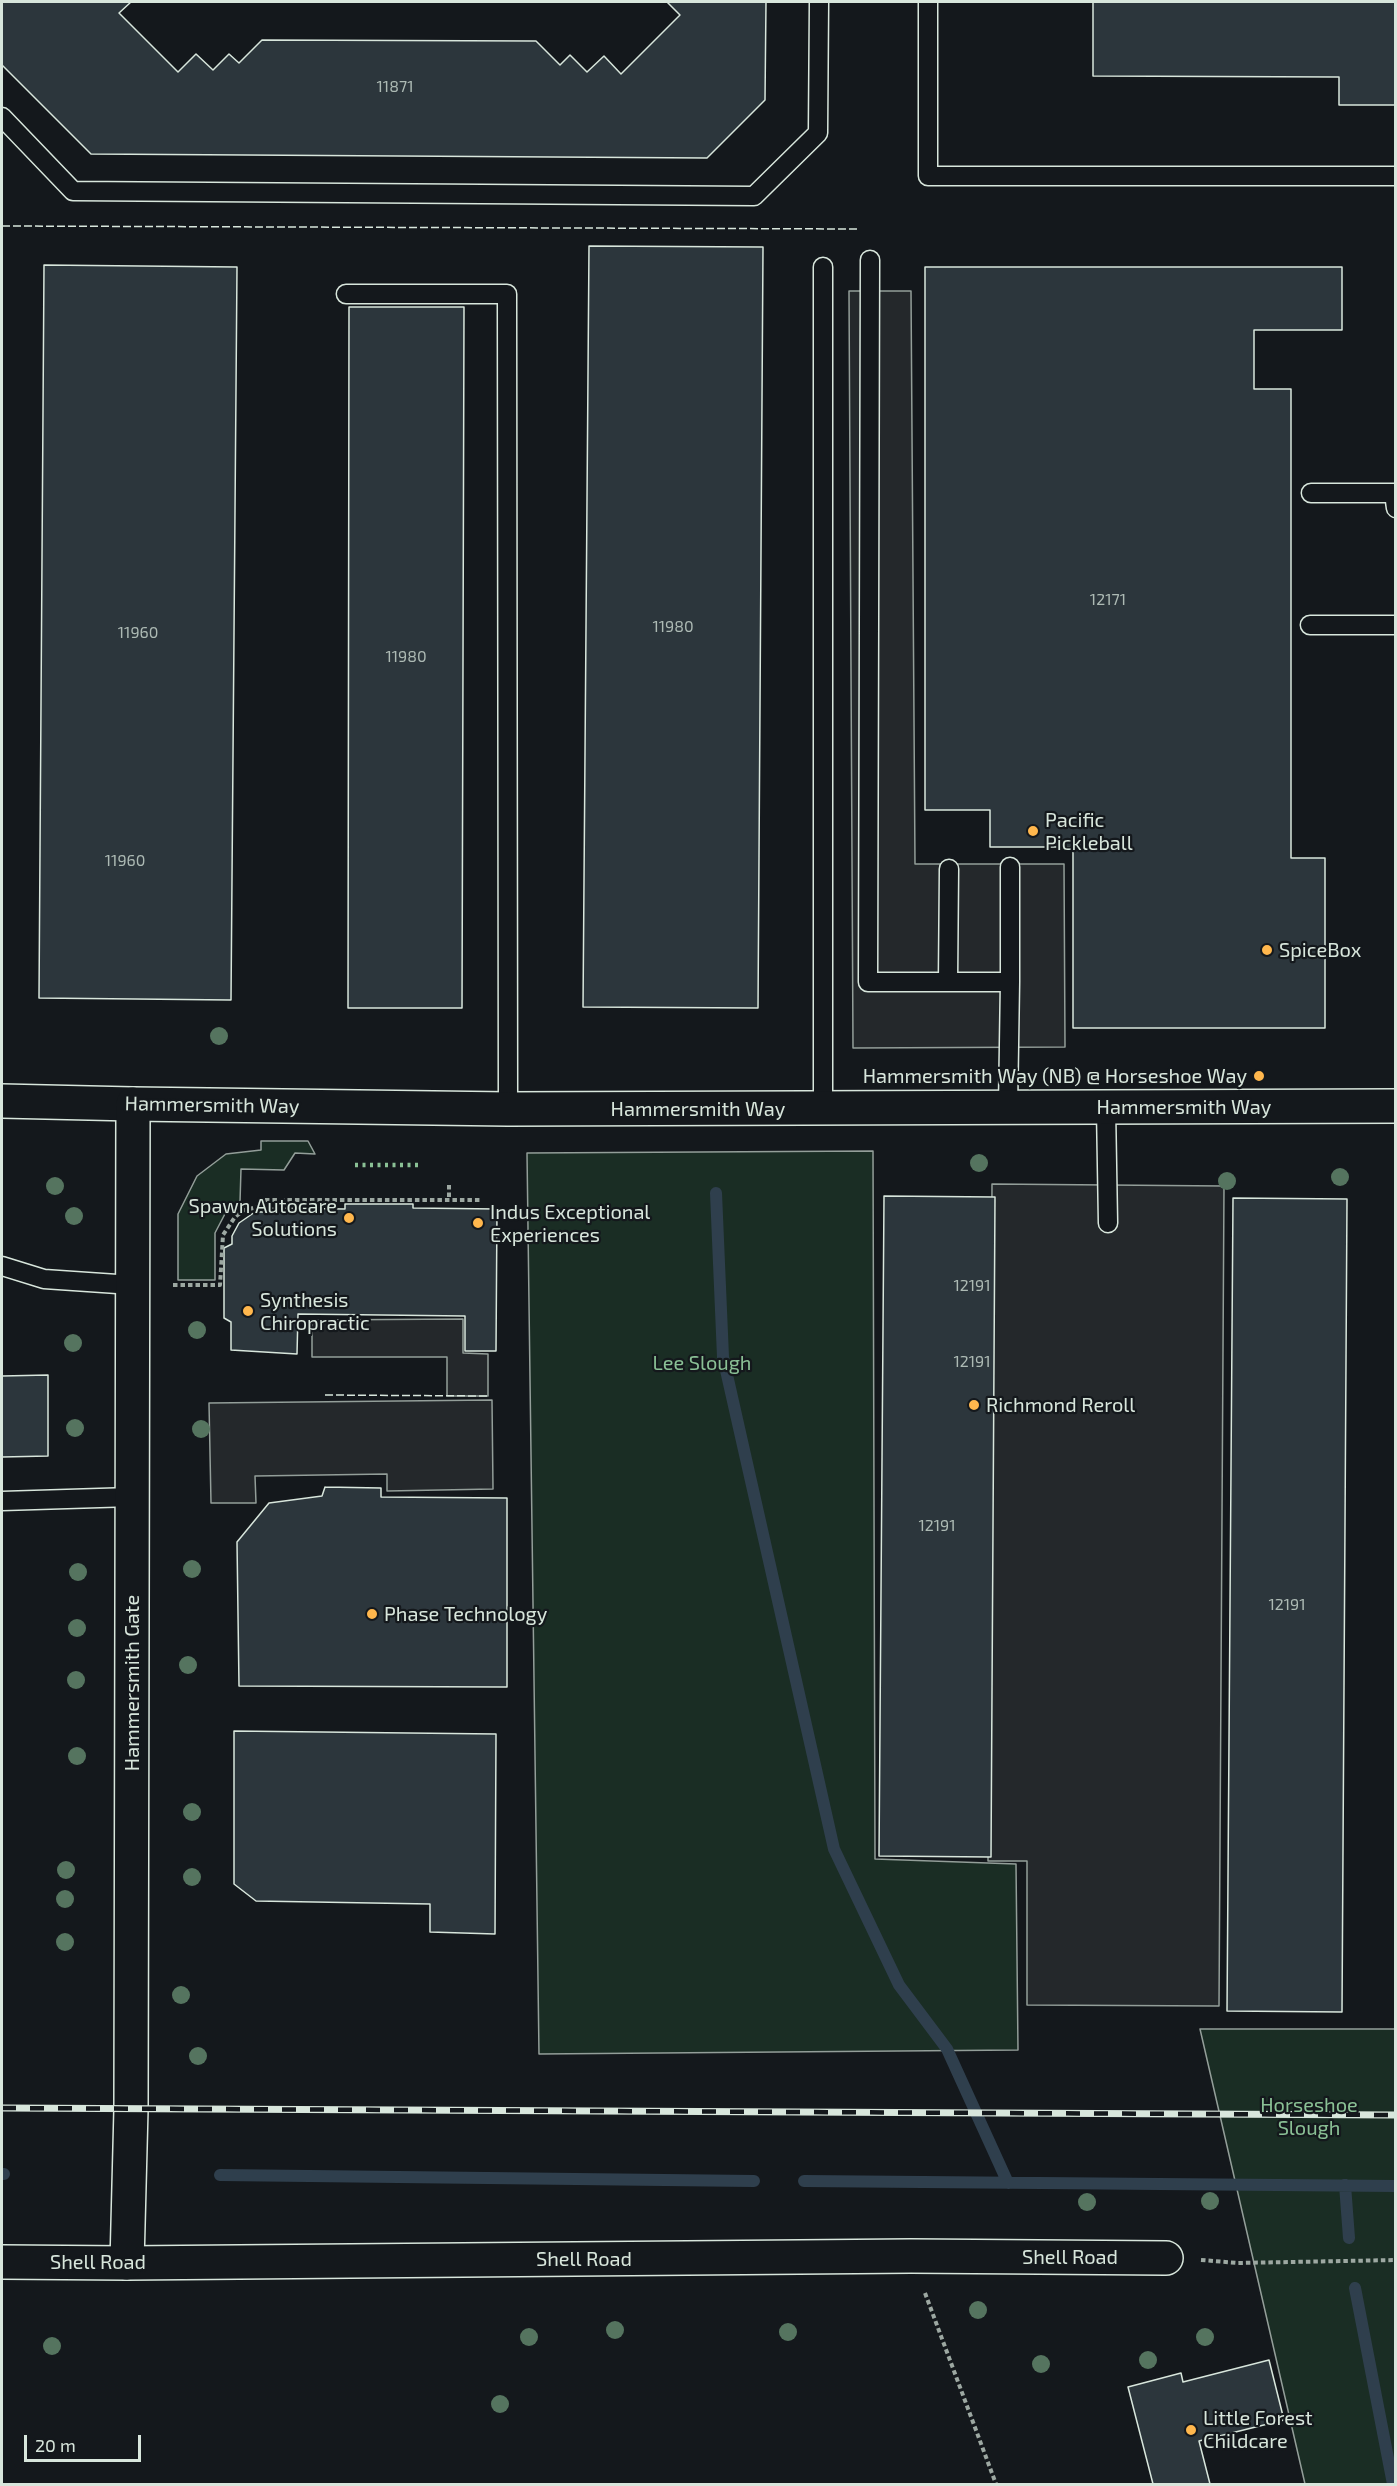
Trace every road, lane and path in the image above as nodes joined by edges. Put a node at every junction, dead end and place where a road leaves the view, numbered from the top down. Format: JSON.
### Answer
{"nodes":[{"id":1,"x":819,"y":2,"type":"edge"},
{"id":2,"x":928,"y":2,"type":"edge"},
{"id":3,"x":2,"y":117,"type":"edge"},
{"id":4,"x":1395,"y":176,"type":"edge"},
{"id":5,"x":870,"y":260,"type":"dead end"},
{"id":6,"x":823,"y":267,"type":"dead end"},
{"id":7,"x":346,"y":294,"type":"dead end"},
{"id":8,"x":1311,"y":493,"type":"dead end"},
{"id":9,"x":1395,"y":508,"type":"edge"},
{"id":10,"x":1310,"y":625,"type":"dead end"},
{"id":11,"x":1395,"y":625,"type":"edge"},
{"id":12,"x":1010,"y":867,"type":"dead end"},
{"id":13,"x":948,"y":868,"type":"dead end"},
{"id":14,"x":948,"y":982,"type":"junction"},
{"id":15,"x":1010,"y":982,"type":"junction"},
{"id":16,"x":2,"y":1101,"type":"edge"},
{"id":17,"x":133,"y":1104,"type":"junction"},
{"id":18,"x":1395,"y":1106,"type":"edge"},
{"id":19,"x":1008,"y":1107,"type":"junction"},
{"id":20,"x":823,"y":1108,"type":"junction"},
{"id":21,"x":1106,"y":1108,"type":"junction"},
{"id":22,"x":508,"y":1109,"type":"junction"},
{"id":23,"x":449,"y":1185,"type":"dead end"},
{"id":24,"x":449,"y":1200,"type":"junction"},
{"id":25,"x":481,"y":1200,"type":"dead end"},
{"id":26,"x":1108,"y":1223,"type":"dead end"},
{"id":27,"x":2,"y":1266,"type":"edge"},
{"id":28,"x":132,"y":1285,"type":"junction"},
{"id":29,"x":174,"y":1285,"type":"dead end"},
{"id":30,"x":132,"y":1497,"type":"junction"},
{"id":31,"x":2,"y":1501,"type":"edge"},
{"id":32,"x":911,"y":2256,"type":"junction"},
{"id":33,"x":1166,"y":2258,"type":"joint"},
{"id":34,"x":1395,"y":2260,"type":"edge"},
{"id":35,"x":2,"y":2262,"type":"edge"},
{"id":36,"x":127,"y":2263,"type":"junction"},
{"id":37,"x":996,"y":2484,"type":"edge"}],
"edges":[{"from":1,"to":3,"type":"lane"},
{"from":2,"to":4,"type":"lane"},
{"from":5,"to":14,"type":"lane"},
{"from":6,"to":20,"type":"lane"},
{"from":7,"to":22,"type":"lane"},
{"from":8,"to":9,"type":"lane"},
{"from":10,"to":11,"type":"lane"},
{"from":12,"to":15,"type":"lane"},
{"from":13,"to":14,"type":"lane"},
{"from":14,"to":15,"type":"lane"},
{"from":15,"to":19,"type":"lane"},
{"from":16,"to":17,"type":"street","name":"Hammersmith Way"},
{"from":17,"to":22,"type":"street","name":"Hammersmith Way"},
{"from":17,"to":28,"type":"street","name":"Hammersmith Gate"},
{"from":18,"to":21,"type":"street","name":"Hammersmith Way"},
{"from":19,"to":20,"type":"street","name":"Hammersmith Way"},
{"from":19,"to":21,"type":"street","name":"Hammersmith Way"},
{"from":20,"to":22,"type":"street","name":"Hammersmith Way"},
{"from":21,"to":26,"type":"lane"},
{"from":23,"to":24,"type":"path"},
{"from":24,"to":25,"type":"path"},
{"from":24,"to":29,"type":"path"},
{"from":27,"to":28,"type":"lane"},
{"from":28,"to":30,"type":"street","name":"Hammersmith Gate"},
{"from":30,"to":31,"type":"lane"},
{"from":30,"to":36,"type":"street","name":"Hammersmith Gate"},
{"from":32,"to":33,"type":"street","name":"Shell Road"},
{"from":32,"to":36,"type":"street","name":"Shell Road"},
{"from":32,"to":37,"type":"path"},
{"from":33,"to":34,"type":"path"},
{"from":35,"to":36,"type":"street","name":"Shell Road"}]}
